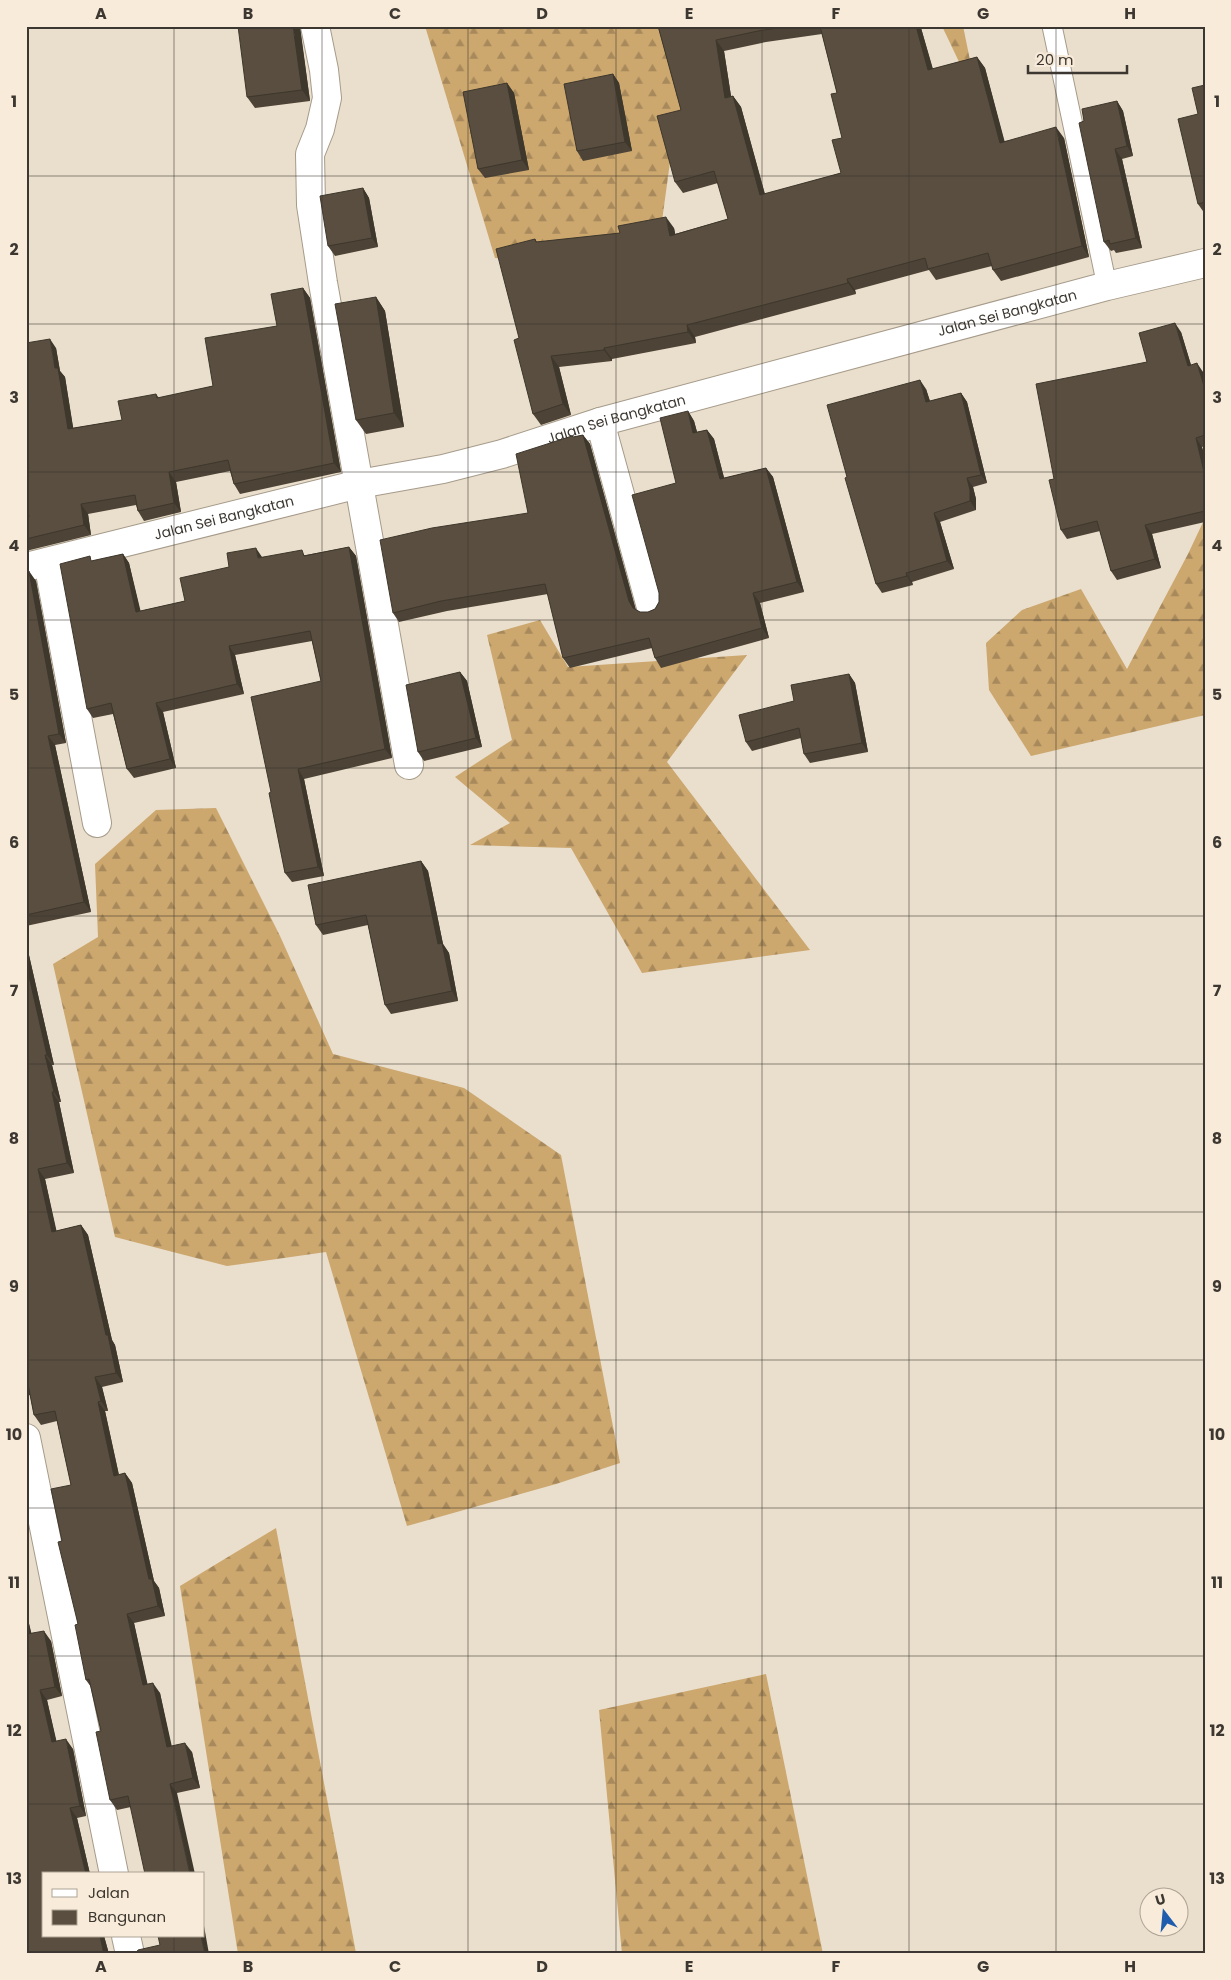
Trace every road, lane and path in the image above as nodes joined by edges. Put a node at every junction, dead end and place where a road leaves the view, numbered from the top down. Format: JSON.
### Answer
{"nodes":[{"id":1,"x":315,"y":26,"type":"edge"},
{"id":2,"x":1052,"y":26,"type":"edge"},
{"id":3,"x":1205,"y":263,"type":"edge"},
{"id":4,"x":1107,"y":286,"type":"junction"},
{"id":5,"x":600,"y":422,"type":"junction"},
{"id":6,"x":359,"y":484,"type":"junction"},
{"id":7,"x":37,"y":565,"type":"edge"},
{"id":8,"x":651,"y":607,"type":"dead end"},
{"id":9,"x":409,"y":765,"type":"dead end"},
{"id":10,"x":97,"y":823,"type":"dead end"},
{"id":11,"x":26,"y":1438,"type":"edge"},
{"id":12,"x":114,"y":1872,"type":"edge"},
{"id":13,"x":126,"y":1938,"type":"edge"},
{"id":14,"x":130,"y":1954,"type":"edge"}],
"edges":[{"from":1,"to":6,"type":"street"},
{"from":2,"to":4,"type":"lane"},
{"from":3,"to":4,"type":"street","name":"Jalan Sei Bangkatan"},
{"from":4,"to":5,"type":"street","name":"Jalan Sei Bangkatan"},
{"from":5,"to":6,"type":"street","name":"Jalan Sei Bangkatan"},
{"from":5,"to":8,"type":"street"},
{"from":6,"to":7,"type":"street","name":"Jalan Sei Bangkatan"},
{"from":6,"to":9,"type":"street"},
{"from":7,"to":10,"type":"street"},
{"from":11,"to":12,"type":"street"},
{"from":13,"to":14,"type":"street"}]}
